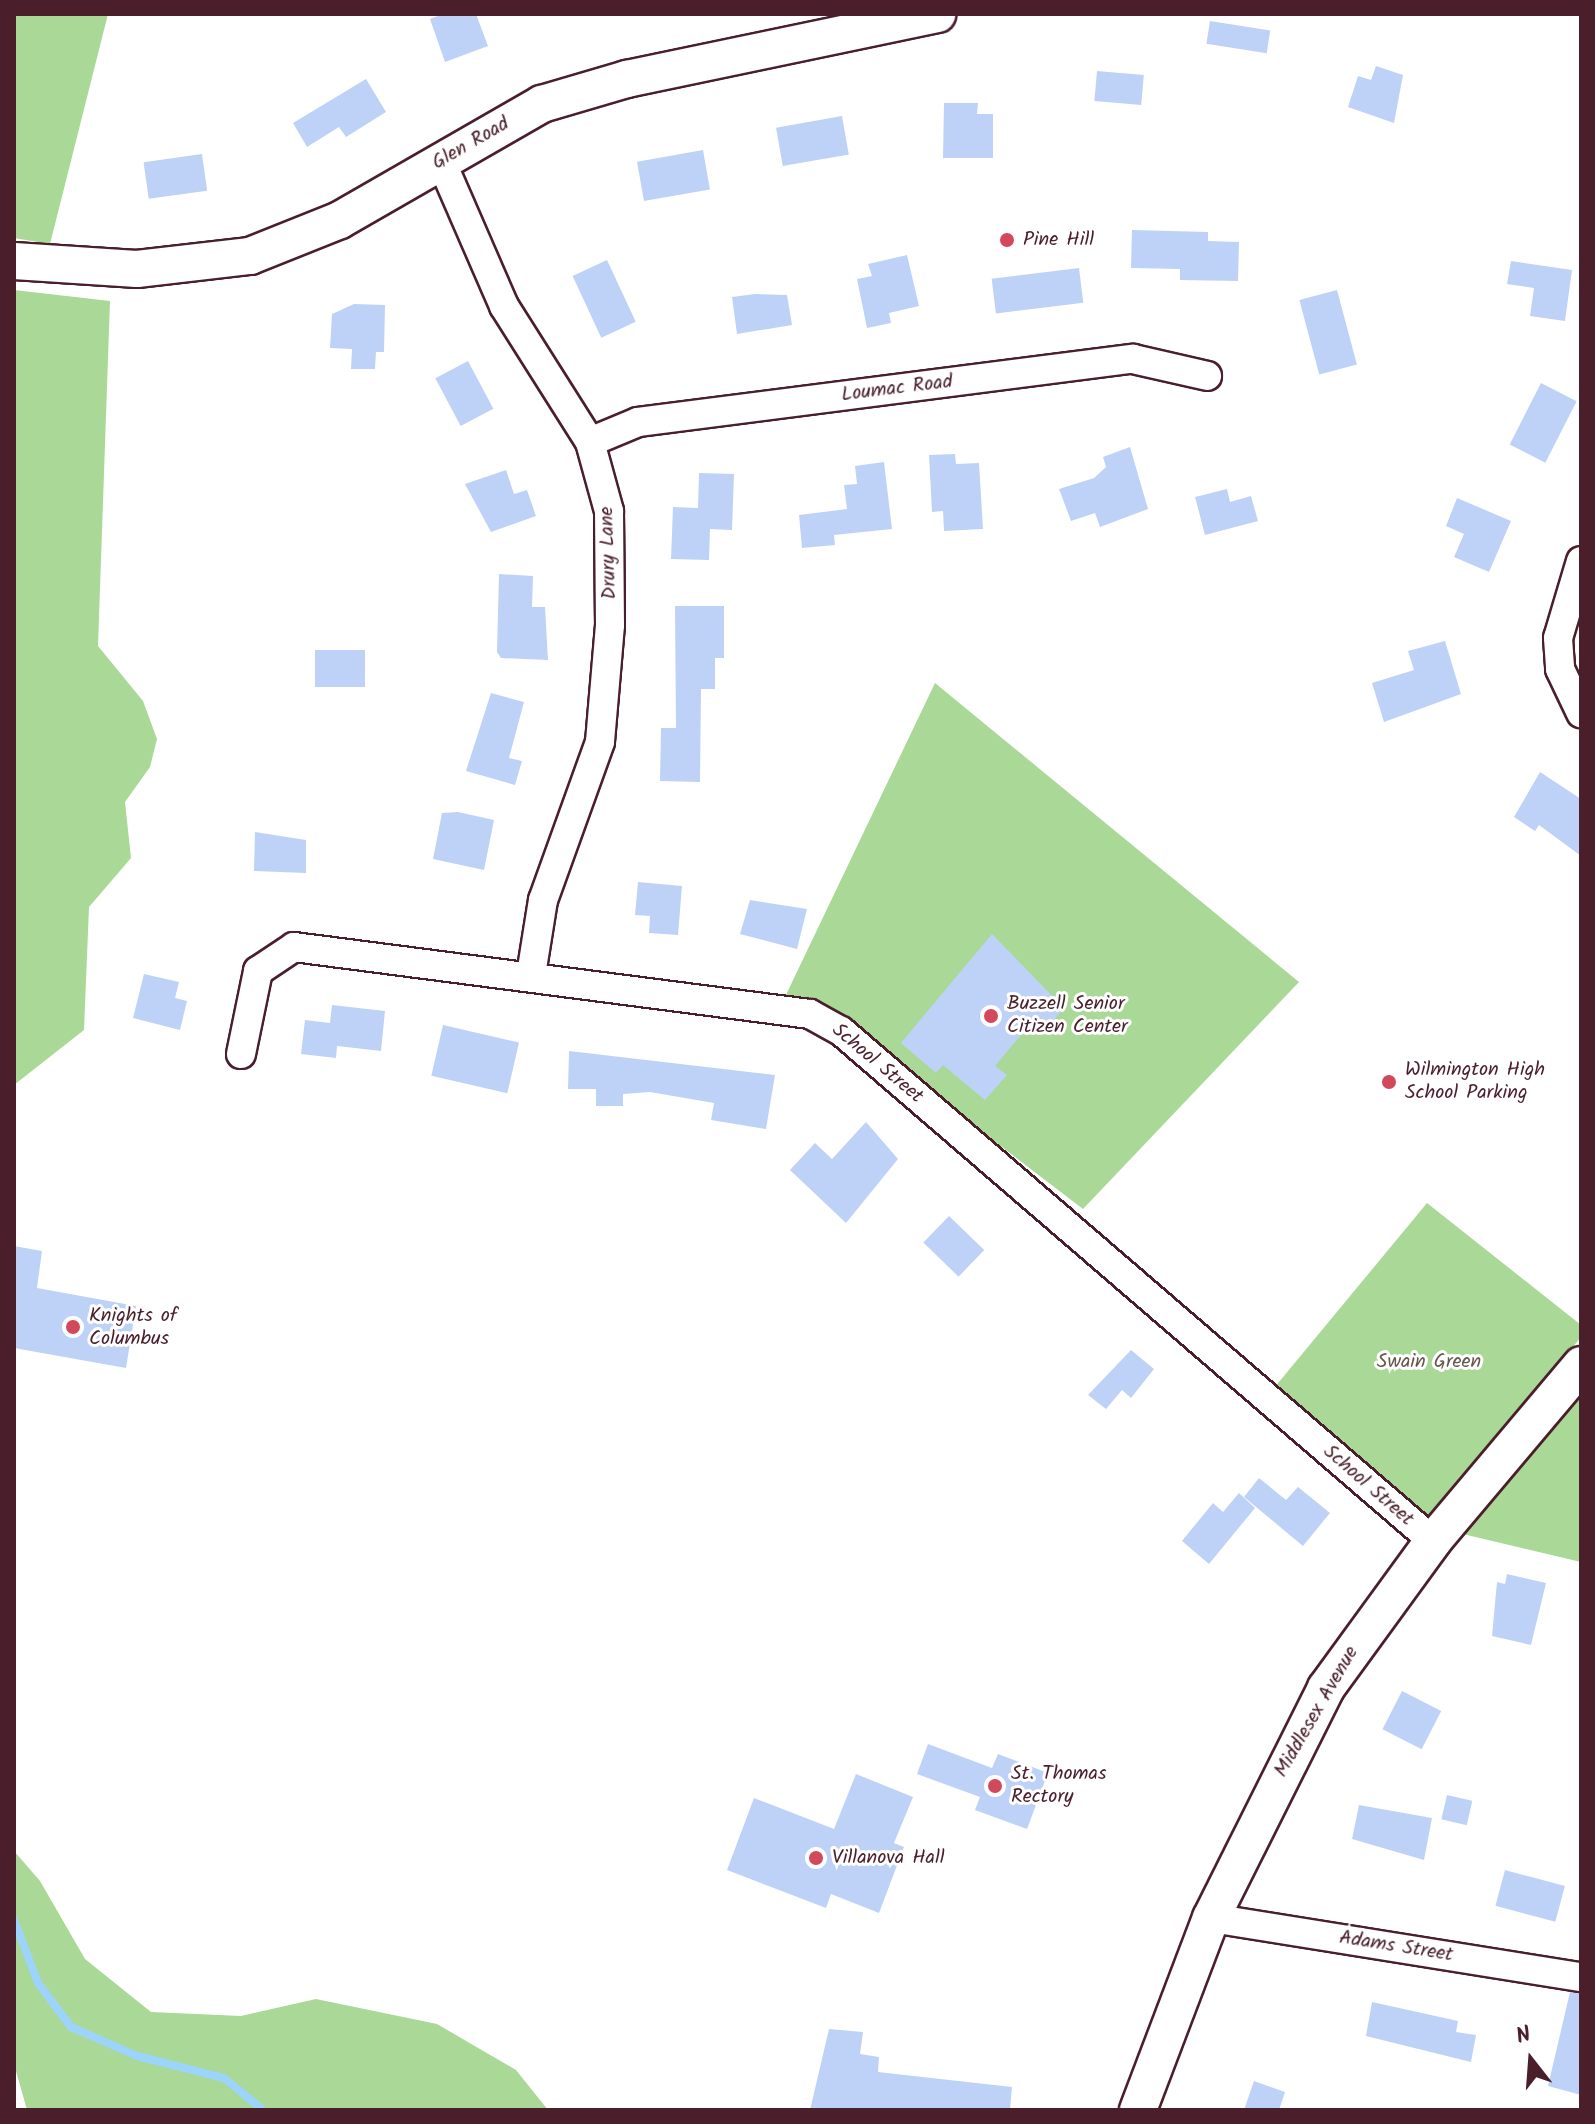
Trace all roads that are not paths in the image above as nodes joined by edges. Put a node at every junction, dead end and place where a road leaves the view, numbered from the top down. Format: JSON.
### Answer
{"nodes":[{"id":1,"x":937,"y":14,"type":"edge"},
{"id":2,"x":837,"y":26,"type":"edge"},
{"id":3,"x":441,"y":161,"type":"junction"},
{"id":4,"x":14,"y":261,"type":"edge"},
{"id":5,"x":1207,"y":376,"type":"dead end"},
{"id":6,"x":590,"y":442,"type":"junction"},
{"id":7,"x":1581,"y":561,"type":"edge"},
{"id":8,"x":1581,"y":713,"type":"edge"},
{"id":9,"x":531,"y":975,"type":"junction"},
{"id":10,"x":241,"y":1054,"type":"dead end"},
{"id":11,"x":1581,"y":1365,"type":"edge"},
{"id":12,"x":1433,"y":1541,"type":"junction"},
{"id":13,"x":1211,"y":1918,"type":"junction"},
{"id":14,"x":1581,"y":1977,"type":"edge"},
{"id":15,"x":1138,"y":2110,"type":"edge"}],
"edges":[{"from":1,"to":2,"type":"street","name":"Glen Road"},
{"from":2,"to":3,"type":"street","name":"Glen Road"},
{"from":3,"to":4,"type":"street","name":"Glen Road"},
{"from":3,"to":6,"type":"street","name":"Drury Lane"},
{"from":5,"to":6,"type":"street","name":"Loumac Road"},
{"from":6,"to":9,"type":"street","name":"Drury Lane"},
{"from":7,"to":8,"type":"street"},
{"from":9,"to":10,"type":"street","name":"School Street"},
{"from":9,"to":12,"type":"street","name":"School Street"},
{"from":11,"to":12,"type":"street","name":"Middlesex Avenue"},
{"from":12,"to":13,"type":"street","name":"Middlesex Avenue"},
{"from":13,"to":14,"type":"street","name":"Adams Street"},
{"from":13,"to":15,"type":"street","name":"Middlesex Avenue"}]}
